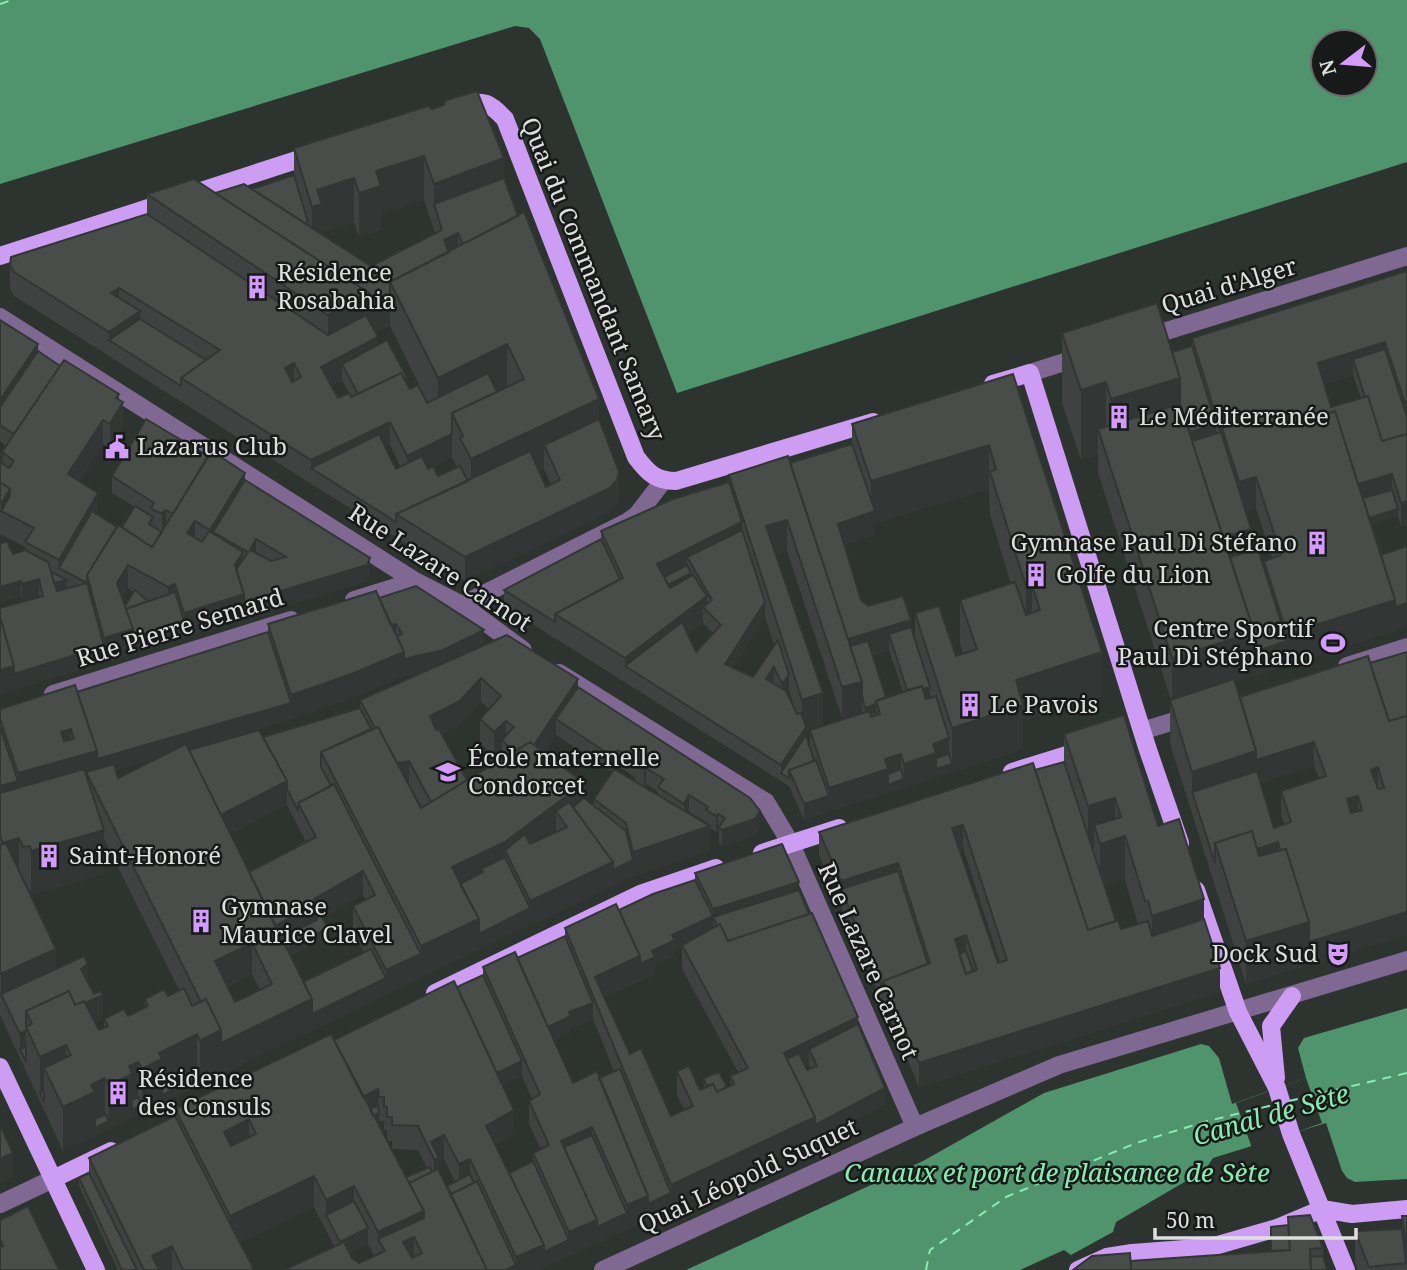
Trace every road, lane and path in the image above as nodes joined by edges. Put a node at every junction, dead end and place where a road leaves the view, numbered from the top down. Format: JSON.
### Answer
{"nodes":[{"id":1,"x":449,"y":110,"type":"edge"},
{"id":2,"x":331,"y":149,"type":"edge"},
{"id":3,"x":0,"y":256,"type":"edge"},
{"id":4,"x":1407,"y":256,"type":"edge"},
{"id":5,"x":0,"y":317,"type":"edge"},
{"id":6,"x":1123,"y":344,"type":"edge"},
{"id":7,"x":1097,"y":352,"type":"edge"},
{"id":8,"x":1030,"y":373,"type":"junction"},
{"id":9,"x":979,"y":389,"type":"edge"},
{"id":10,"x":886,"y":418,"type":"edge"},
{"id":11,"x":663,"y":481,"type":"junction"},
{"id":12,"x":415,"y":581,"type":"junction"},
{"id":13,"x":337,"y":605,"type":"edge"},
{"id":14,"x":462,"y":605,"type":"junction"},
{"id":15,"x":311,"y":613,"type":"edge"},
{"id":16,"x":1407,"y":648,"type":"edge"},
{"id":17,"x":1335,"y":670,"type":"edge"},
{"id":18,"x":39,"y":698,"type":"edge"},
{"id":19,"x":1200,"y":712,"type":"edge"},
{"id":20,"x":1136,"y":732,"type":"junction"},
{"id":21,"x":1104,"y":743,"type":"edge"},
{"id":22,"x":997,"y":777,"type":"edge"},
{"id":23,"x":851,"y":825,"type":"edge"},
{"id":24,"x":791,"y":845,"type":"junction"},
{"id":25,"x":1407,"y":960,"type":"edge"},
{"id":26,"x":1292,"y":996,"type":"junction"},
{"id":27,"x":415,"y":1002,"type":"edge"},
{"id":28,"x":1238,"y":1012,"type":"junction"},
{"id":29,"x":0,"y":1067,"type":"edge"},
{"id":30,"x":1277,"y":1088,"type":"junction"},
{"id":31,"x":915,"y":1127,"type":"junction"},
{"id":32,"x":127,"y":1142,"type":"edge"},
{"id":33,"x":53,"y":1179,"type":"junction"},
{"id":34,"x":0,"y":1204,"type":"edge"},
{"id":35,"x":1322,"y":1209,"type":"junction"},
{"id":36,"x":1407,"y":1209,"type":"edge"},
{"id":37,"x":96,"y":1270,"type":"edge"},
{"id":38,"x":603,"y":1270,"type":"edge"},
{"id":39,"x":1078,"y":1270,"type":"edge"},
{"id":40,"x":1346,"y":1270,"type":"edge"}],
"edges":[{"from":1,"to":11,"type":"main road","name":"Quai du Commandant Samary"},
{"from":2,"to":3,"type":"main road"},
{"from":4,"to":6,"type":"street","name":"Quai d'Alger"},
{"from":5,"to":12,"type":"street","name":"Rue Lazare Carnot"},
{"from":7,"to":8,"type":"street"},
{"from":8,"to":9,"type":"main road"},
{"from":8,"to":20,"type":"main road"},
{"from":10,"to":11,"type":"main road"},
{"from":11,"to":14,"type":"street"},
{"from":12,"to":13,"type":"street"},
{"from":12,"to":14,"type":"street","name":"Rue Lazare Carnot"},
{"from":14,"to":24,"type":"street","name":"Rue Lazare Carnot"},
{"from":15,"to":18,"type":"street","name":"Rue Pierre Semard"},
{"from":16,"to":17,"type":"street"},
{"from":19,"to":20,"type":"street"},
{"from":20,"to":28,"type":"main road"},
{"from":21,"to":22,"type":"main road"},
{"from":23,"to":24,"type":"main road"},
{"from":24,"to":27,"type":"main road"},
{"from":24,"to":31,"type":"street","name":"Rue Lazare Carnot"},
{"from":25,"to":26,"type":"street","name":"Quai Léopold Suquet"},
{"from":26,"to":28,"type":"street","name":"Quai Léopold Suquet"},
{"from":26,"to":30,"type":"main road"},
{"from":28,"to":30,"type":"main road"},
{"from":28,"to":31,"type":"street","name":"Quai Léopold Suquet"},
{"from":29,"to":33,"type":"main road"},
{"from":30,"to":35,"type":"main road"},
{"from":31,"to":38,"type":"street","name":"Quai Léopold Suquet"},
{"from":32,"to":33,"type":"main road"},
{"from":33,"to":34,"type":"street"},
{"from":33,"to":37,"type":"main road"},
{"from":35,"to":36,"type":"main road"},
{"from":35,"to":39,"type":"main road"},
{"from":35,"to":40,"type":"main road"}]}
